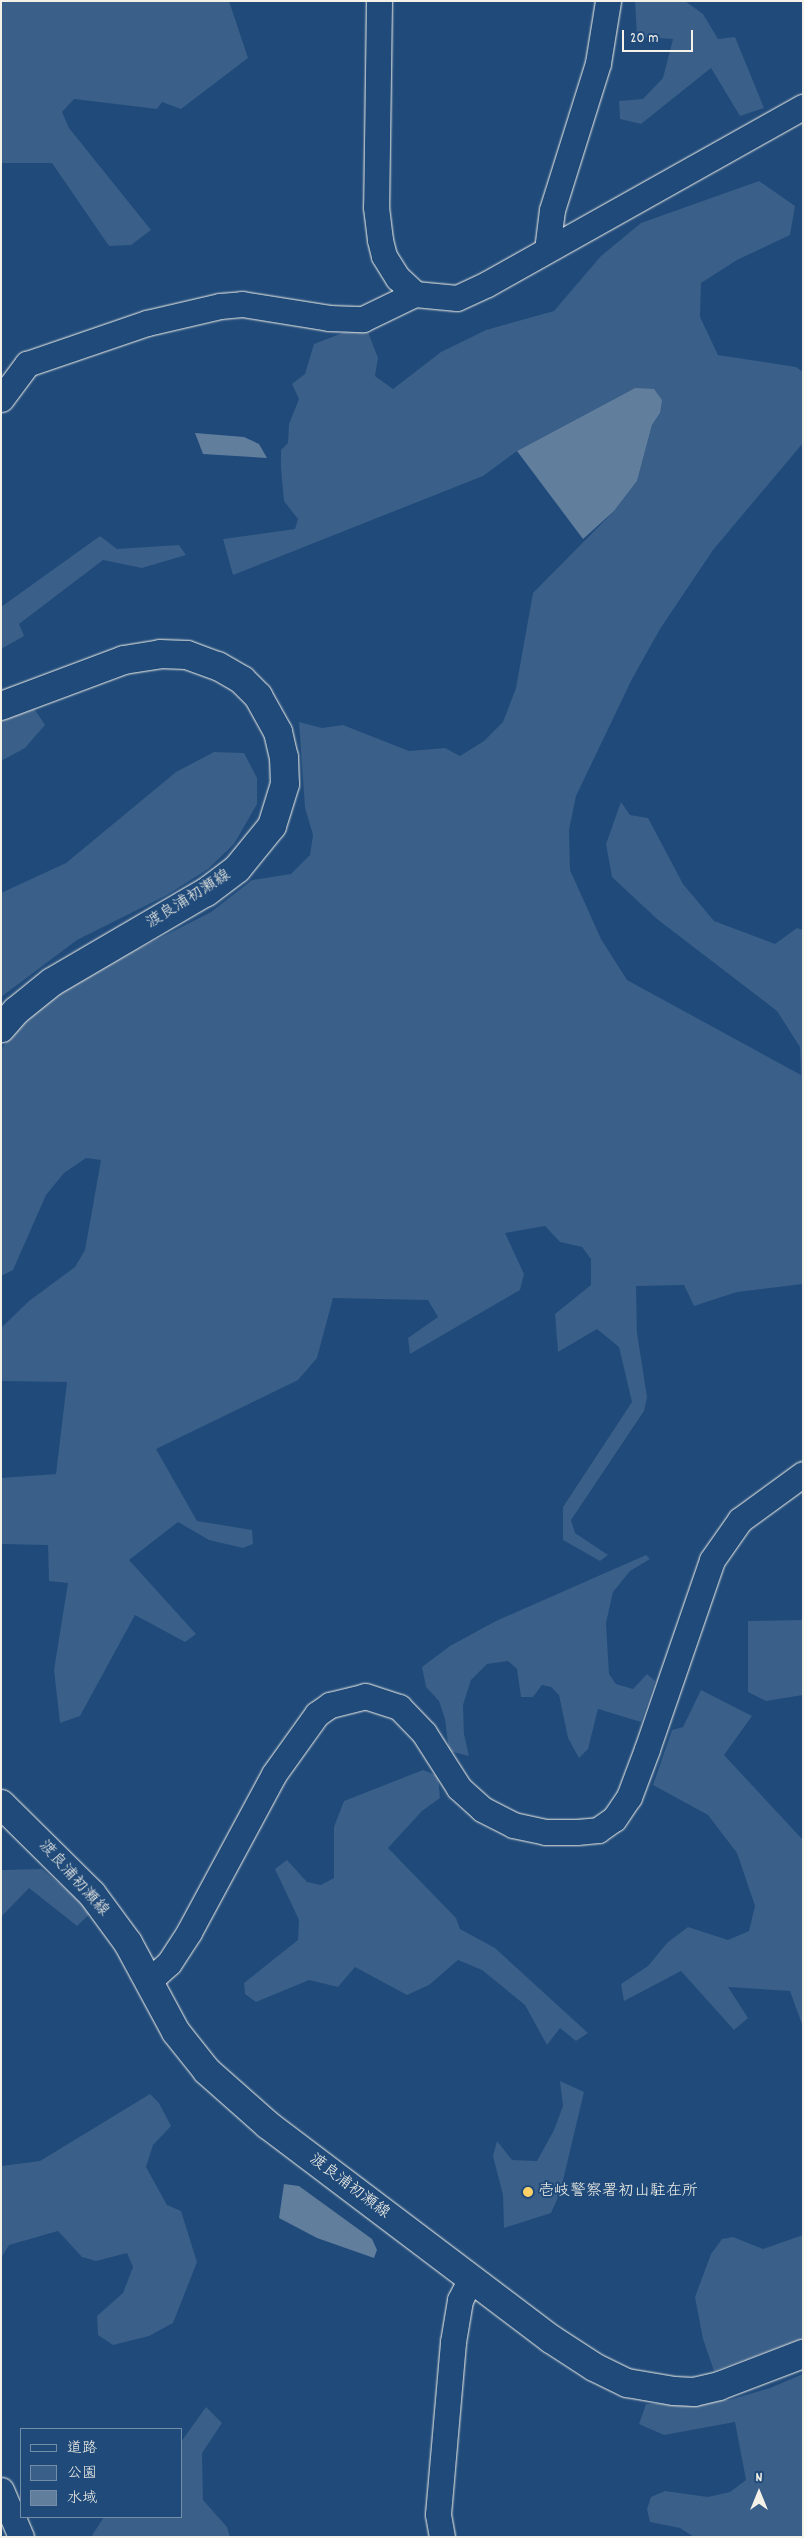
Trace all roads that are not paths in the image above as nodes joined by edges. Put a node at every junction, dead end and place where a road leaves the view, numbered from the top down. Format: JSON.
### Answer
{"nodes":[{"id":1,"x":379,"y":1,"type":"edge"},
{"id":2,"x":608,"y":1,"type":"edge"},
{"id":3,"x":803,"y":107,"type":"edge"},
{"id":4,"x":547,"y":250,"type":"junction"},
{"id":5,"x":415,"y":294,"type":"junction"},
{"id":6,"x":1,"y":399,"type":"edge"},
{"id":7,"x":1,"y":706,"type":"edge"},
{"id":8,"x":1,"y":1028,"type":"edge"},
{"id":9,"x":803,"y":1474,"type":"edge"},
{"id":10,"x":1,"y":1804,"type":"edge"},
{"id":11,"x":150,"y":1980,"type":"junction"},
{"id":12,"x":470,"y":2280,"type":"junction"},
{"id":13,"x":803,"y":2354,"type":"edge"},
{"id":14,"x":1,"y":2490,"type":"edge"},
{"id":15,"x":21,"y":2537,"type":"edge"},
{"id":16,"x":442,"y":2537,"type":"edge"}],
"edges":[{"from":1,"to":5,"type":"street"},
{"from":2,"to":4,"type":"street"},
{"from":3,"to":4,"type":"street"},
{"from":4,"to":5,"type":"street"},
{"from":5,"to":6,"type":"street"},
{"from":7,"to":8,"type":"main road","name":"渡良浦初瀬線"},
{"from":9,"to":11,"type":"street"},
{"from":10,"to":11,"type":"main road","name":"渡良浦初瀬線"},
{"from":11,"to":12,"type":"main road","name":"渡良浦初瀬線"},
{"from":12,"to":13,"type":"main road","name":"渡良浦初瀬線"},
{"from":12,"to":16,"type":"street"},
{"from":14,"to":15,"type":"street"}]}
